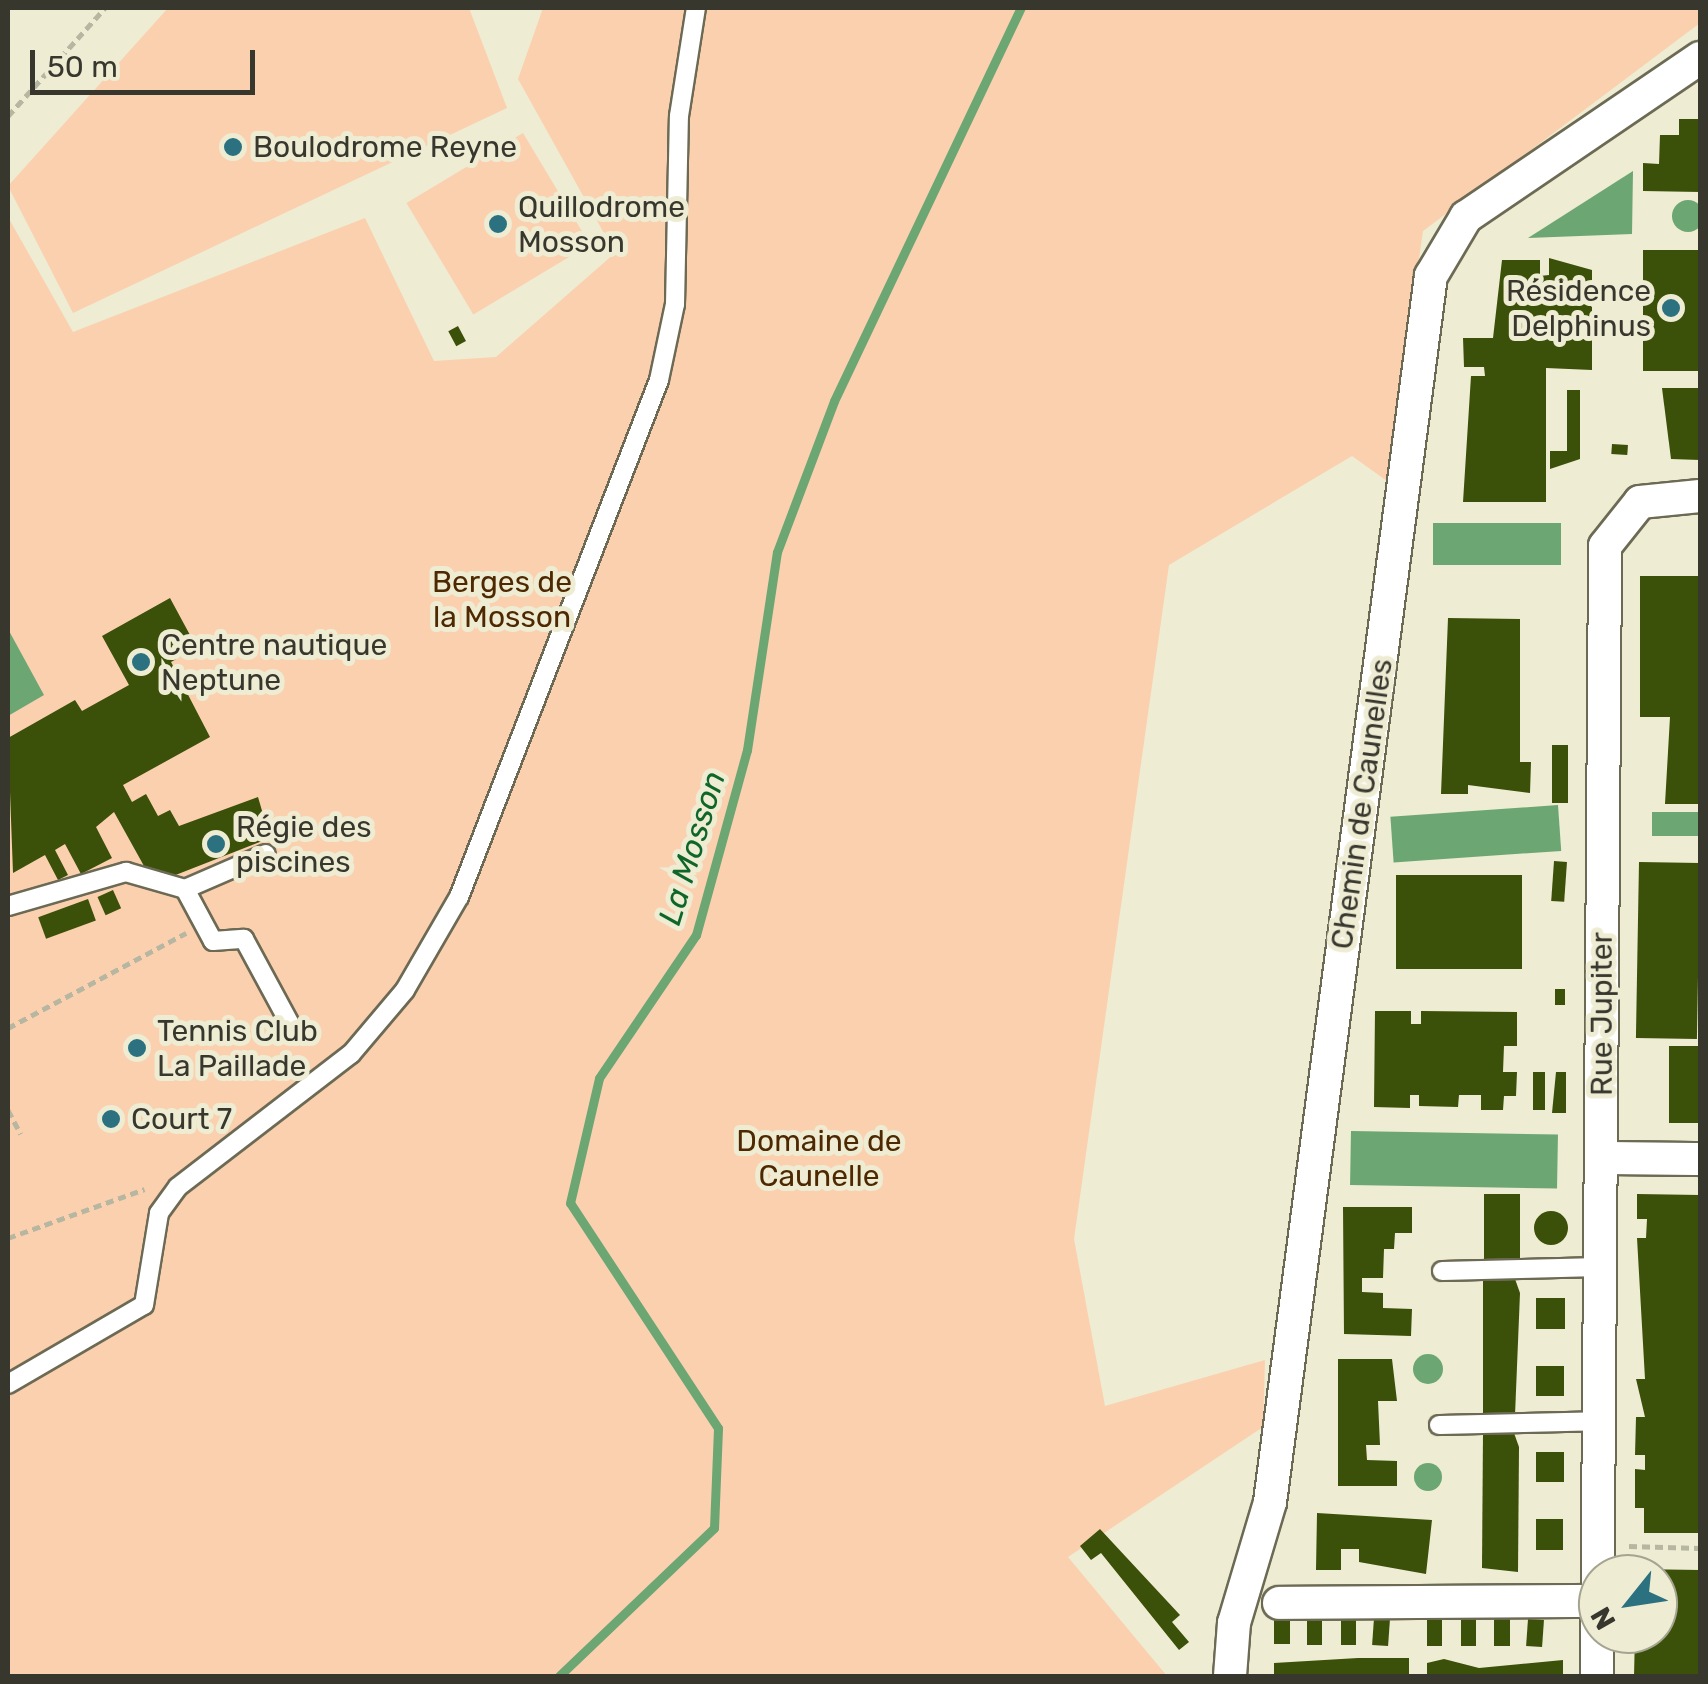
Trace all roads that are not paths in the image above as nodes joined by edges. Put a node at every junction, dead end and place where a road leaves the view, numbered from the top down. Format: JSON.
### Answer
{"nodes":[{"id":1,"x":696,"y":8,"type":"edge"},
{"id":2,"x":1700,"y":58,"type":"edge"},
{"id":3,"x":1700,"y":496,"type":"edge"},
{"id":4,"x":266,"y":854,"type":"dead end"},
{"id":5,"x":184,"y":888,"type":"junction"},
{"id":6,"x":8,"y":906,"type":"edge"},
{"id":7,"x":290,"y":1024,"type":"dead end"},
{"id":8,"x":1602,"y":1158,"type":"junction"},
{"id":9,"x":1700,"y":1159,"type":"edge"},
{"id":10,"x":1600,"y":1267,"type":"junction"},
{"id":11,"x":1442,"y":1271,"type":"dead end"},
{"id":12,"x":8,"y":1384,"type":"edge"},
{"id":13,"x":1598,"y":1421,"type":"junction"},
{"id":14,"x":1439,"y":1425,"type":"dead end"},
{"id":15,"x":1597,"y":1554,"type":"edge"},
{"id":16,"x":1578,"y":1601,"type":"edge"},
{"id":17,"x":1279,"y":1603,"type":"dead end"},
{"id":18,"x":1230,"y":1676,"type":"edge"}],
"edges":[{"from":1,"to":12,"type":"lane"},
{"from":2,"to":18,"type":"street","name":"Chemin de Caunelles"},
{"from":3,"to":8,"type":"street","name":"Rue Jupiter"},
{"from":4,"to":5,"type":"lane"},
{"from":5,"to":6,"type":"lane"},
{"from":5,"to":7,"type":"lane"},
{"from":8,"to":9,"type":"street"},
{"from":8,"to":10,"type":"street","name":"Rue Jupiter"},
{"from":10,"to":11,"type":"lane"},
{"from":10,"to":13,"type":"street","name":"Rue Jupiter"},
{"from":13,"to":14,"type":"lane"},
{"from":13,"to":15,"type":"street","name":"Rue Jupiter"},
{"from":16,"to":17,"type":"street"}]}
